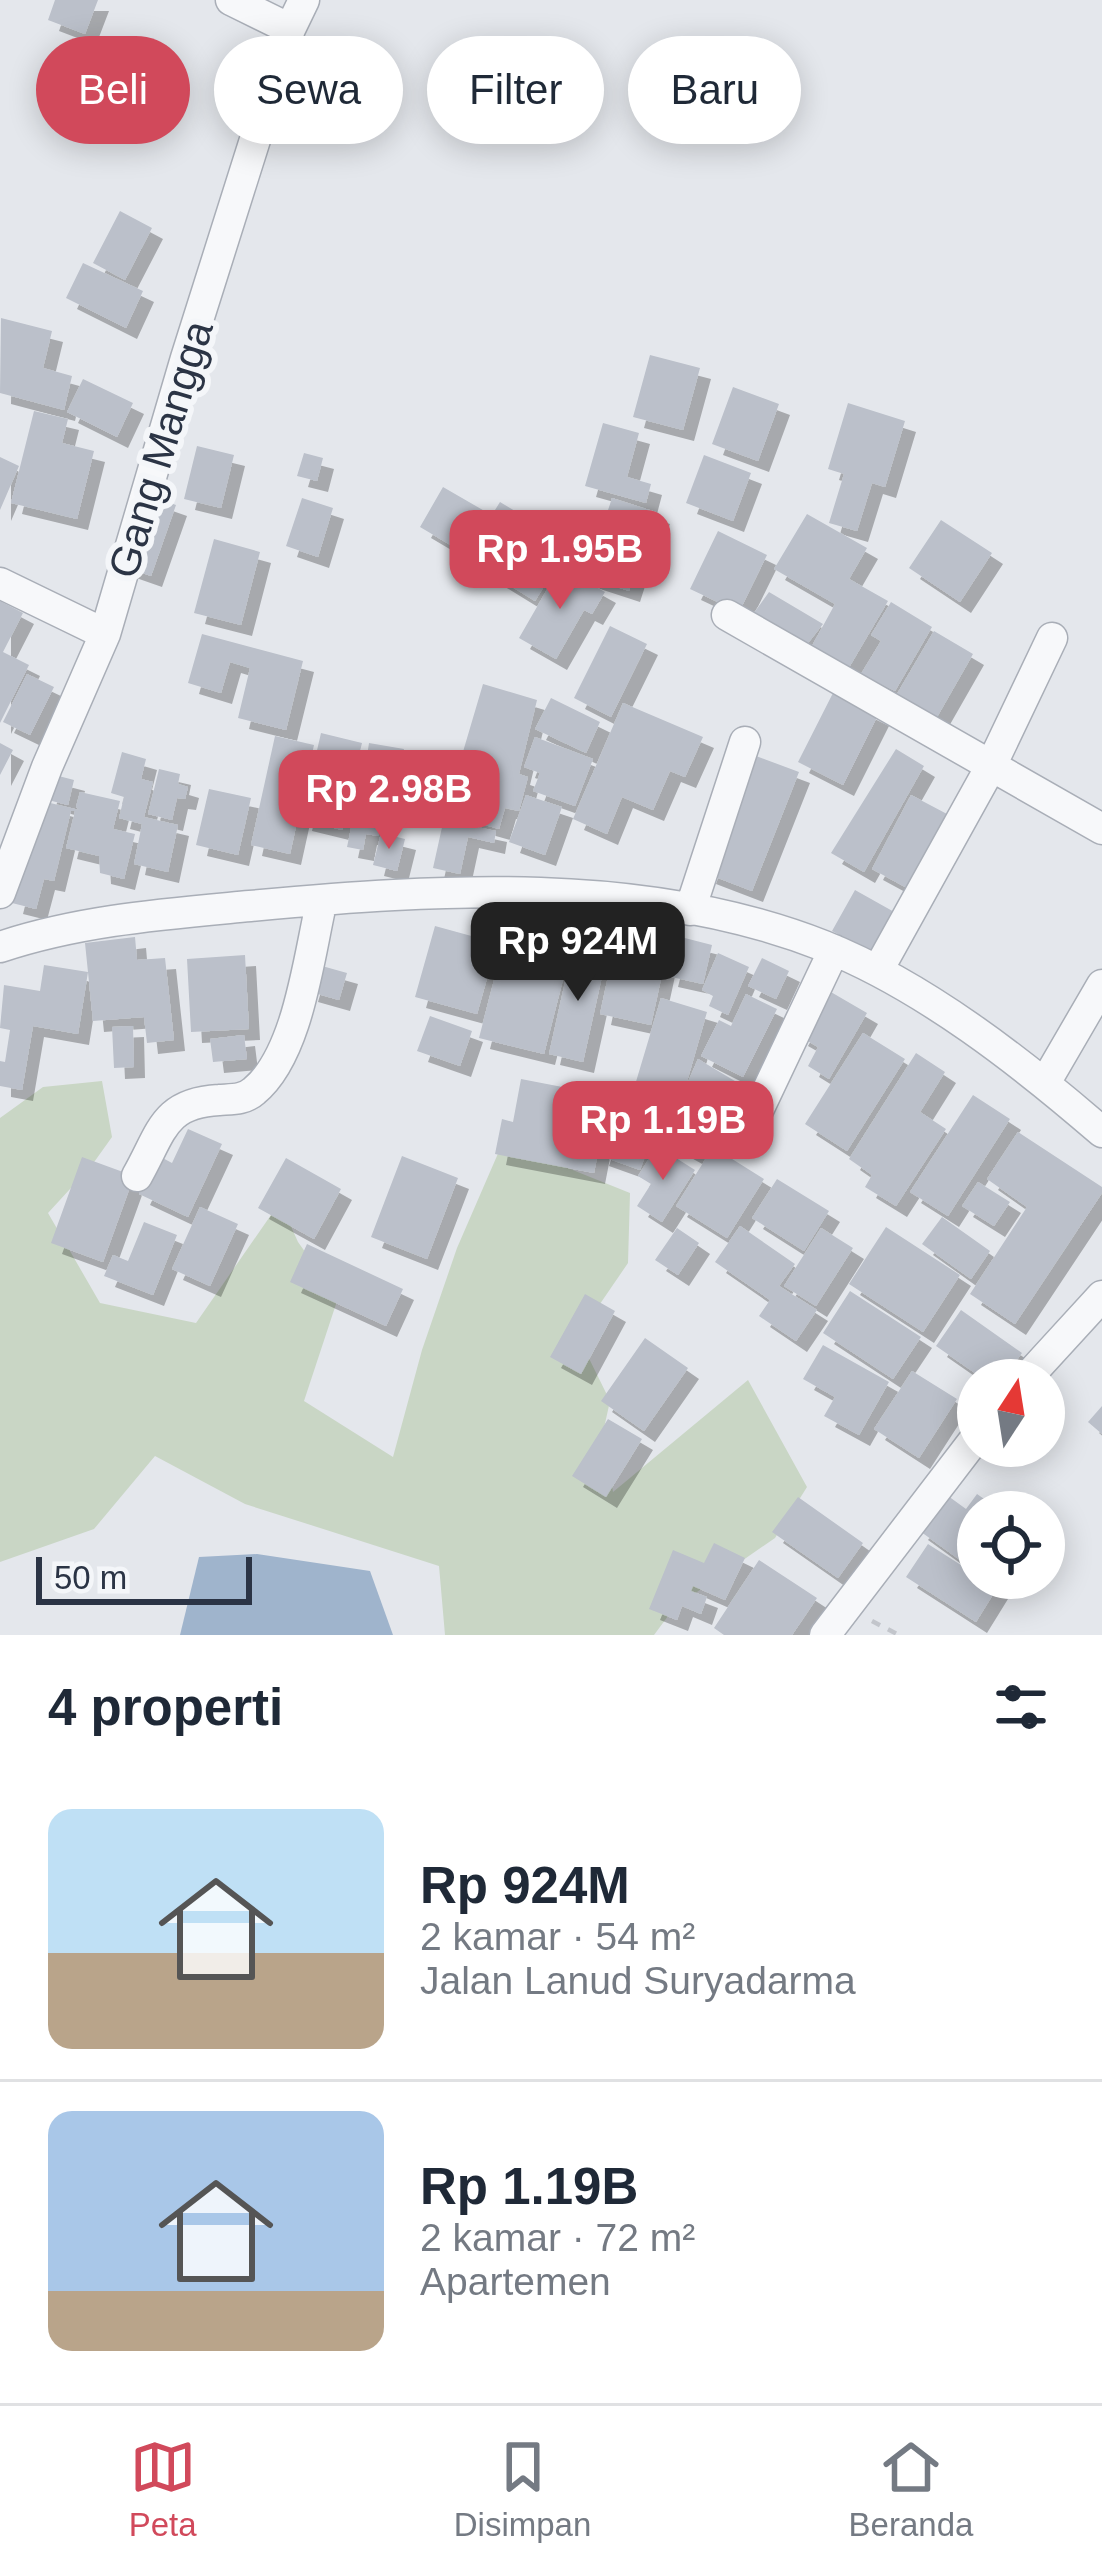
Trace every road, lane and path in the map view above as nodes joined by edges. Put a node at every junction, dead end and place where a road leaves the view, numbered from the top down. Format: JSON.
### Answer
{"nodes":[{"id":1,"x":231,"y":0,"type":"edge"},
{"id":2,"x":304,"y":0,"type":"edge"},
{"id":3,"x":290,"y":28,"type":"junction"},
{"id":4,"x":0,"y":583,"type":"edge"},
{"id":5,"x":727,"y":615,"type":"dead end"},
{"id":6,"x":106,"y":634,"type":"junction"},
{"id":7,"x":1052,"y":638,"type":"dead end"},
{"id":8,"x":745,"y":742,"type":"dead end"},
{"id":9,"x":990,"y":768,"type":"junction"},
{"id":10,"x":1102,"y":830,"type":"edge"},
{"id":11,"x":0,"y":893,"type":"edge"},
{"id":12,"x":322,"y":899,"type":"junction"},
{"id":13,"x":690,"y":910,"type":"junction"},
{"id":14,"x":0,"y":947,"type":"edge"},
{"id":15,"x":834,"y":950,"type":"junction"},
{"id":16,"x":878,"y":970,"type":"junction"},
{"id":17,"x":1102,"y":985,"type":"edge"},
{"id":18,"x":1045,"y":1083,"type":"junction"},
{"id":19,"x":1102,"y":1132,"type":"edge"},
{"id":20,"x":744,"y":1140,"type":"dead end"},
{"id":21,"x":137,"y":1176,"type":"dead end"},
{"id":22,"x":1102,"y":1296,"type":"edge"},
{"id":23,"x":1044,"y":1359,"type":"edge"},
{"id":24,"x":957,"y":1462,"type":"edge"},
{"id":25,"x":825,"y":1635,"type":"edge"}],
"edges":[{"from":1,"to":3,"type":"street"},
{"from":2,"to":3,"type":"street","name":"Gang Mangga"},
{"from":3,"to":6,"type":"street","name":"Gang Mangga"},
{"from":4,"to":6,"type":"street"},
{"from":5,"to":9,"type":"street"},
{"from":6,"to":11,"type":"street","name":"Gang Mangga"},
{"from":7,"to":9,"type":"street"},
{"from":8,"to":13,"type":"street"},
{"from":9,"to":10,"type":"street"},
{"from":9,"to":16,"type":"street"},
{"from":12,"to":13,"type":"street"},
{"from":12,"to":14,"type":"street"},
{"from":12,"to":21,"type":"street"},
{"from":13,"to":15,"type":"street"},
{"from":15,"to":16,"type":"street"},
{"from":15,"to":20,"type":"street"},
{"from":16,"to":18,"type":"street"},
{"from":17,"to":18,"type":"street"},
{"from":18,"to":19,"type":"street"},
{"from":22,"to":23,"type":"street"},
{"from":24,"to":25,"type":"street"}]}
